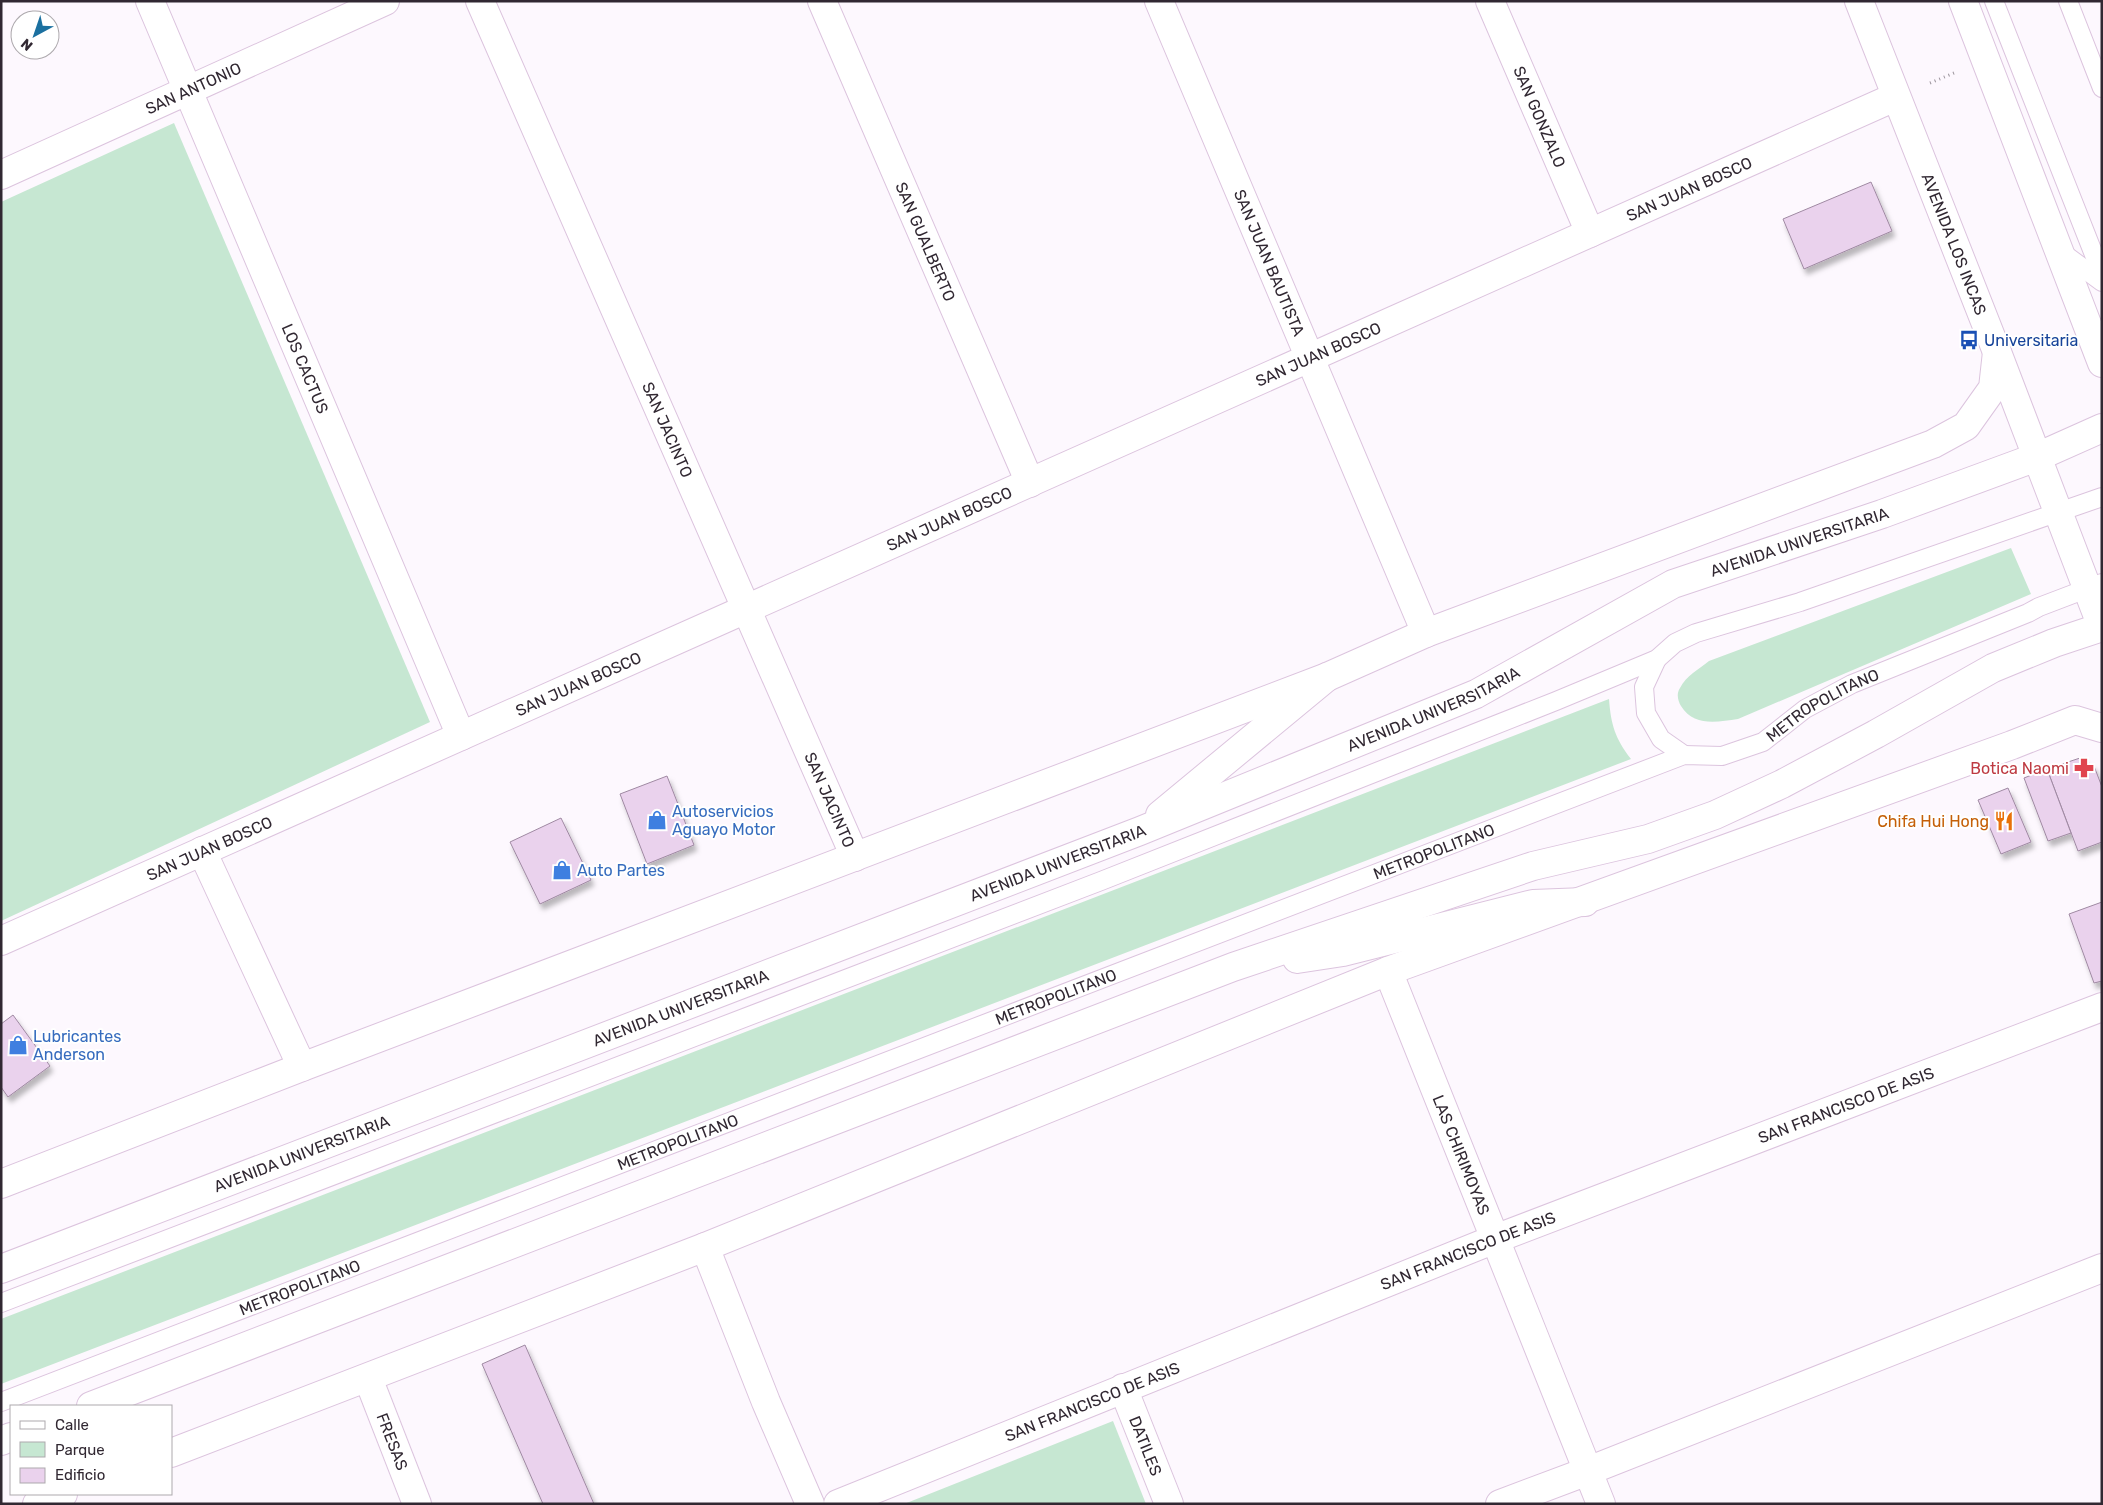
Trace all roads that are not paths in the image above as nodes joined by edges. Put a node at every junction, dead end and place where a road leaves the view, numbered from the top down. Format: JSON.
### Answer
{"nodes":[{"id":1,"x":150,"y":1,"type":"edge"},
{"id":2,"x":385,"y":1,"type":"edge"},
{"id":3,"x":480,"y":1,"type":"edge"},
{"id":4,"x":822,"y":1,"type":"edge"},
{"id":5,"x":1159,"y":1,"type":"edge"},
{"id":6,"x":1490,"y":1,"type":"edge"},
{"id":7,"x":1859,"y":1,"type":"edge"},
{"id":8,"x":1963,"y":1,"type":"edge"},
{"id":9,"x":1994,"y":1,"type":"edge"},
{"id":10,"x":2068,"y":1,"type":"edge"},
{"id":11,"x":2102,"y":88,"type":"edge"},
{"id":12,"x":187,"y":90,"type":"junction"},
{"id":13,"x":1895,"y":97,"type":"junction"},
{"id":14,"x":1,"y":175,"type":"edge"},
{"id":15,"x":1590,"y":233,"type":"junction"},
{"id":16,"x":2060,"y":250,"type":"junction"},
{"id":17,"x":2102,"y":275,"type":"edge"},
{"id":18,"x":2102,"y":282,"type":"edge"},
{"id":19,"x":1997,"y":352,"type":"junction"},
{"id":20,"x":1310,"y":358,"type":"junction"},
{"id":21,"x":2102,"y":363,"type":"edge"},
{"id":22,"x":2102,"y":428,"type":"edge"},
{"id":23,"x":2037,"y":457,"type":"junction"},
{"id":24,"x":1030,"y":483,"type":"junction"},
{"id":25,"x":2102,"y":497,"type":"edge"},
{"id":26,"x":2058,"y":512,"type":"junction"},
{"id":27,"x":2094,"y":586,"type":"edge"},
{"id":28,"x":745,"y":609,"type":"junction"},
{"id":29,"x":2102,"y":627,"type":"edge"},
{"id":30,"x":1426,"y":633,"type":"junction"},
{"id":31,"x":1657,"y":659,"type":"junction"},
{"id":32,"x":1327,"y":677,"type":"junction"},
{"id":33,"x":2102,"y":728,"type":"edge"},
{"id":34,"x":461,"y":736,"type":"junction"},
{"id":35,"x":1684,"y":755,"type":"junction"},
{"id":36,"x":1140,"y":832,"type":"junction"},
{"id":37,"x":202,"y":851,"type":"junction"},
{"id":38,"x":855,"y":857,"type":"junction"},
{"id":39,"x":1585,"y":902,"type":"junction"},
{"id":40,"x":1,"y":940,"type":"edge"},
{"id":41,"x":1233,"y":967,"type":"junction"},
{"id":42,"x":1388,"y":972,"type":"junction"},
{"id":43,"x":2102,"y":1007,"type":"edge"},
{"id":44,"x":302,"y":1067,"type":"junction"},
{"id":45,"x":1,"y":1184,"type":"edge"},
{"id":46,"x":1495,"y":1239,"type":"junction"},
{"id":47,"x":705,"y":1247,"type":"junction"},
{"id":48,"x":2102,"y":1268,"type":"edge"},
{"id":49,"x":1,"y":1269,"type":"edge"},
{"id":50,"x":1,"y":1303,"type":"edge"},
{"id":51,"x":368,"y":1378,"type":"junction"},
{"id":52,"x":1123,"y":1388,"type":"junction"},
{"id":53,"x":1,"y":1402,"type":"edge"},
{"id":54,"x":94,"y":1405,"type":"edge"},
{"id":55,"x":172,"y":1453,"type":"edge"},
{"id":56,"x":1588,"y":1471,"type":"junction"},
{"id":57,"x":61,"y":1495,"type":"edge"},
{"id":58,"x":37,"y":1504,"type":"edge"},
{"id":59,"x":417,"y":1504,"type":"edge"},
{"id":60,"x":810,"y":1504,"type":"edge"},
{"id":61,"x":838,"y":1504,"type":"edge"},
{"id":62,"x":1169,"y":1504,"type":"edge"},
{"id":63,"x":1500,"y":1504,"type":"edge"},
{"id":64,"x":1601,"y":1504,"type":"edge"}],
"edges":[{"from":1,"to":12,"type":"street","name":"LOS CACTUS"},
{"from":2,"to":12,"type":"street","name":"SAN ANTONIO"},
{"from":3,"to":28,"type":"street","name":"SAN JACINTO"},
{"from":4,"to":24,"type":"street","name":"SAN GUALBERTO"},
{"from":5,"to":20,"type":"street","name":"SAN JUAN BAUTISTA"},
{"from":6,"to":15,"type":"street","name":"SAN GONZALO"},
{"from":7,"to":13,"type":"street","name":"AVENIDA LOS INCAS"},
{"from":8,"to":16,"type":"street"},
{"from":9,"to":17,"type":"lane"},
{"from":10,"to":11,"type":"lane"},
{"from":12,"to":14,"type":"street","name":"SAN ANTONIO"},
{"from":12,"to":34,"type":"street","name":"LOS CACTUS"},
{"from":13,"to":15,"type":"street","name":"SAN JUAN BOSCO"},
{"from":13,"to":19,"type":"street","name":"AVENIDA LOS INCAS"},
{"from":15,"to":20,"type":"street","name":"SAN JUAN BOSCO"},
{"from":16,"to":18,"type":"lane"},
{"from":16,"to":21,"type":"street"},
{"from":19,"to":23,"type":"street","name":"AVENIDA LOS INCAS"},
{"from":19,"to":30,"type":"street"},
{"from":20,"to":24,"type":"street","name":"SAN JUAN BOSCO"},
{"from":20,"to":30,"type":"street","name":"SAN JUAN BAUTISTA"},
{"from":22,"to":23,"type":"street","name":"AVENIDA UNIVERSITARIA"},
{"from":23,"to":26,"type":"street","name":"AVENIDA LOS INCAS"},
{"from":23,"to":36,"type":"street","name":"AVENIDA UNIVERSITARIA"},
{"from":24,"to":28,"type":"street","name":"SAN JUAN BOSCO"},
{"from":25,"to":26,"type":"lane"},
{"from":26,"to":27,"type":"street","name":"AVENIDA LOS INCAS"},
{"from":26,"to":31,"type":"lane"},
{"from":27,"to":29,"type":"street","name":"AVENIDA LOS INCAS"},
{"from":27,"to":35,"type":"lane","name":"METROPOLITANO"},
{"from":28,"to":34,"type":"street","name":"SAN JUAN BOSCO"},
{"from":28,"to":38,"type":"street","name":"SAN JACINTO"},
{"from":29,"to":41,"type":"street"},
{"from":30,"to":32,"type":"street"},
{"from":31,"to":35,"type":"lane"},
{"from":31,"to":50,"type":"lane"},
{"from":32,"to":36,"type":"street"},
{"from":32,"to":38,"type":"street"},
{"from":33,"to":39,"type":"street"},
{"from":34,"to":37,"type":"street","name":"SAN JUAN BOSCO"},
{"from":35,"to":53,"type":"lane","name":"METROPOLITANO"},
{"from":36,"to":49,"type":"street","name":"AVENIDA UNIVERSITARIA"},
{"from":37,"to":40,"type":"street","name":"SAN JUAN BOSCO"},
{"from":37,"to":44,"type":"street"},
{"from":38,"to":44,"type":"street"},
{"from":39,"to":41,"type":"street"},
{"from":39,"to":42,"type":"street"},
{"from":41,"to":54,"type":"street"},
{"from":42,"to":46,"type":"street","name":"LAS CHIRIMOYAS"},
{"from":42,"to":47,"type":"street"},
{"from":43,"to":46,"type":"street","name":"SAN FRANCISCO DE ASIS"},
{"from":44,"to":45,"type":"street"},
{"from":46,"to":52,"type":"street","name":"SAN FRANCISCO DE ASIS"},
{"from":46,"to":56,"type":"street","name":"LAS CHIRIMOYAS"},
{"from":47,"to":51,"type":"street"},
{"from":47,"to":60,"type":"street"},
{"from":48,"to":56,"type":"street"},
{"from":51,"to":55,"type":"street"},
{"from":51,"to":59,"type":"street","name":"FRESAS"},
{"from":52,"to":61,"type":"street","name":"SAN FRANCISCO DE ASIS"},
{"from":52,"to":62,"type":"street","name":"DATILES"},
{"from":56,"to":63,"type":"street"},
{"from":56,"to":64,"type":"street","name":"LAS CHIRIMOYAS"},
{"from":57,"to":58,"type":"street"}]}
